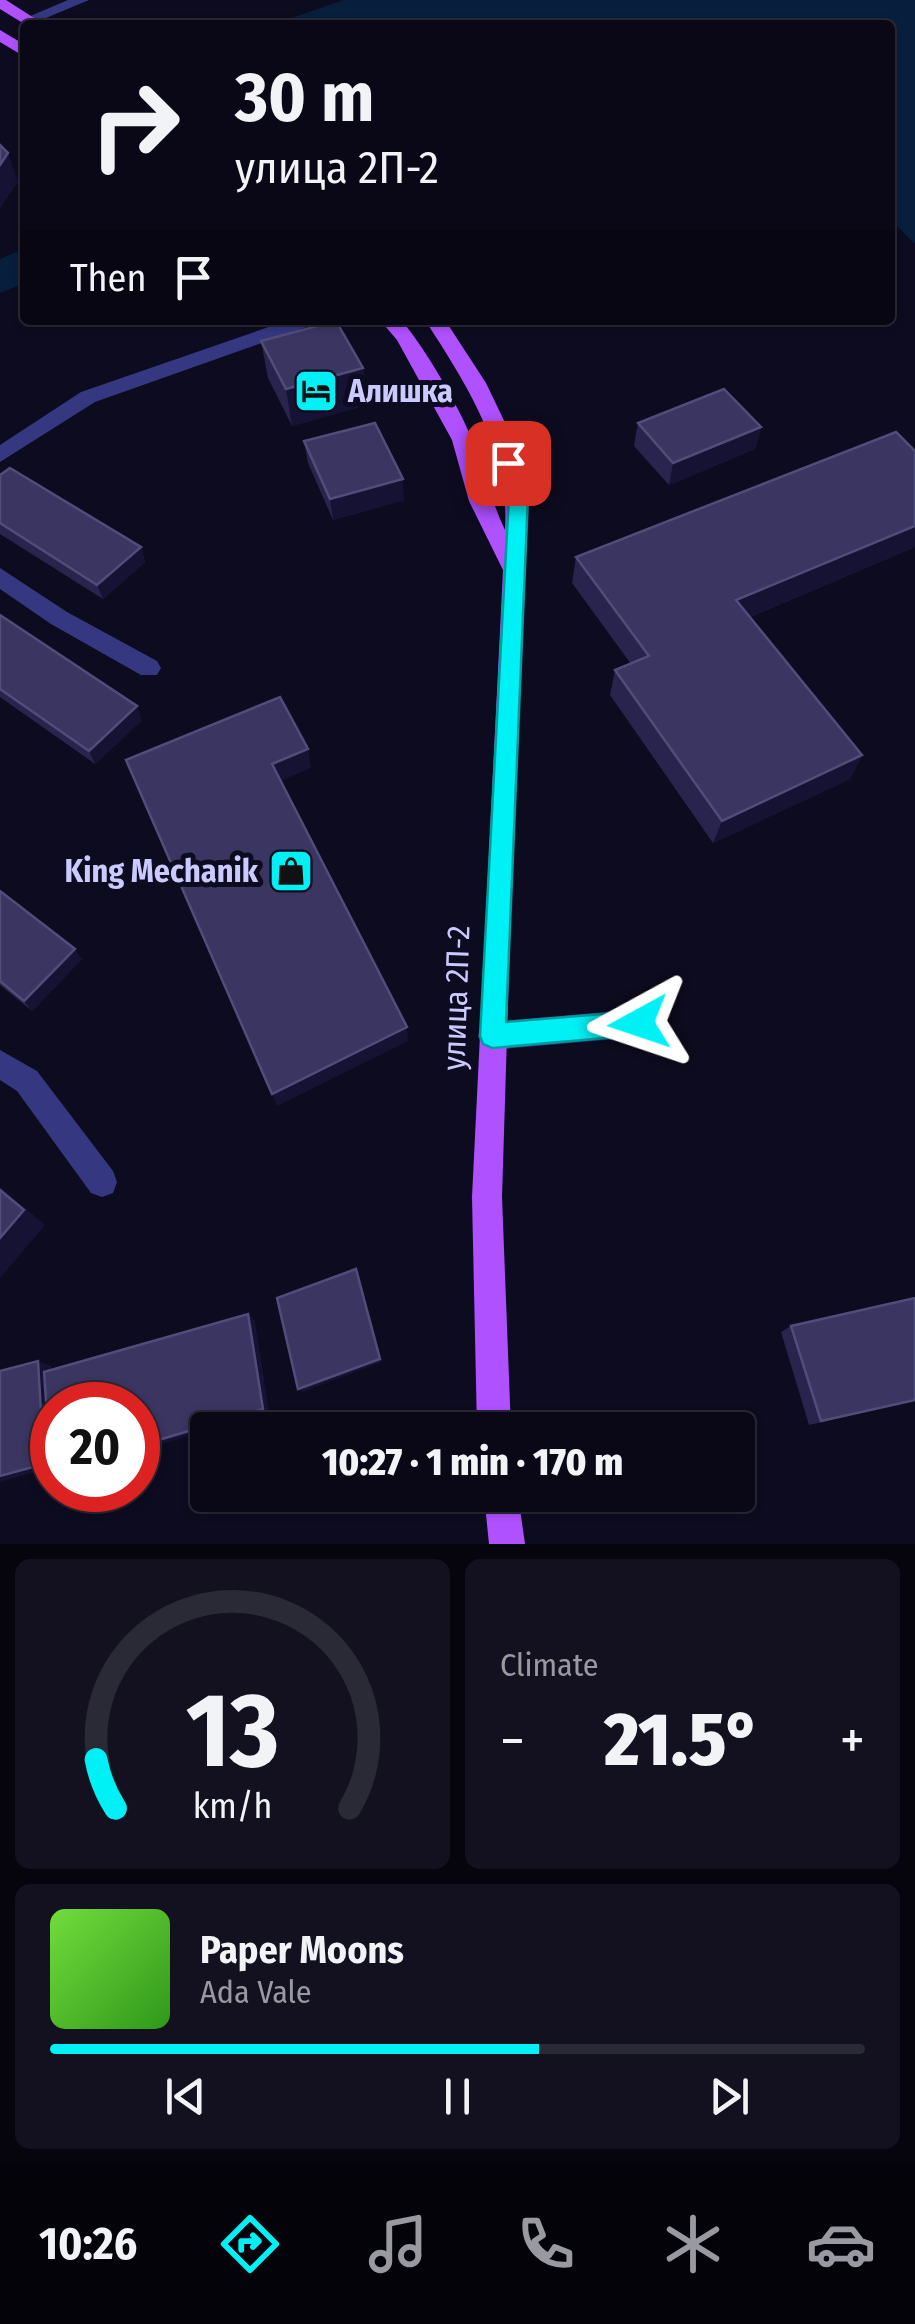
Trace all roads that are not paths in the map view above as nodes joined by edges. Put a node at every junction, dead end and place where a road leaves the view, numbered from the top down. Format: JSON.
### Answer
{"nodes":[{"id":1,"x":82,"y":0,"type":"edge"},
{"id":2,"x":4,"y":9,"type":"edge"},
{"id":3,"x":27,"y":20,"type":"edge"},
{"id":4,"x":39,"y":20,"type":"edge"},
{"id":5,"x":294,"y":325,"type":"edge"},
{"id":6,"x":394,"y":325,"type":"edge"},
{"id":7,"x":437,"y":325,"type":"edge"},
{"id":8,"x":0,"y":454,"type":"edge"},
{"id":9,"x":512,"y":568,"type":"junction"},
{"id":10,"x":0,"y":577,"type":"edge"},
{"id":11,"x":149,"y":668,"type":"dead end"},
{"id":12,"x":639,"y":1023,"type":"dead end"},
{"id":13,"x":492,"y":1036,"type":"junction"},
{"id":14,"x":0,"y":1064,"type":"edge"},
{"id":15,"x":102,"y":1182,"type":"dead end"},
{"id":16,"x":493,"y":1412,"type":"edge"},
{"id":17,"x":504,"y":1512,"type":"edge"},
{"id":18,"x":507,"y":1544,"type":"edge"}],
"edges":[{"from":1,"to":4,"type":"street"},
{"from":2,"to":3,"type":"main road"},
{"from":5,"to":8,"type":"street"},
{"from":6,"to":9,"type":"main road","name":"улица 2П-2"},
{"from":7,"to":9,"type":"main road","name":"улица 2П-2"},
{"from":9,"to":13,"type":"main road","name":"улица 2П-2"},
{"from":10,"to":11,"type":"street"},
{"from":12,"to":13,"type":"street"},
{"from":13,"to":16,"type":"main road","name":"улица 2П-2"},
{"from":14,"to":15,"type":"street"},
{"from":17,"to":18,"type":"main road"}]}
